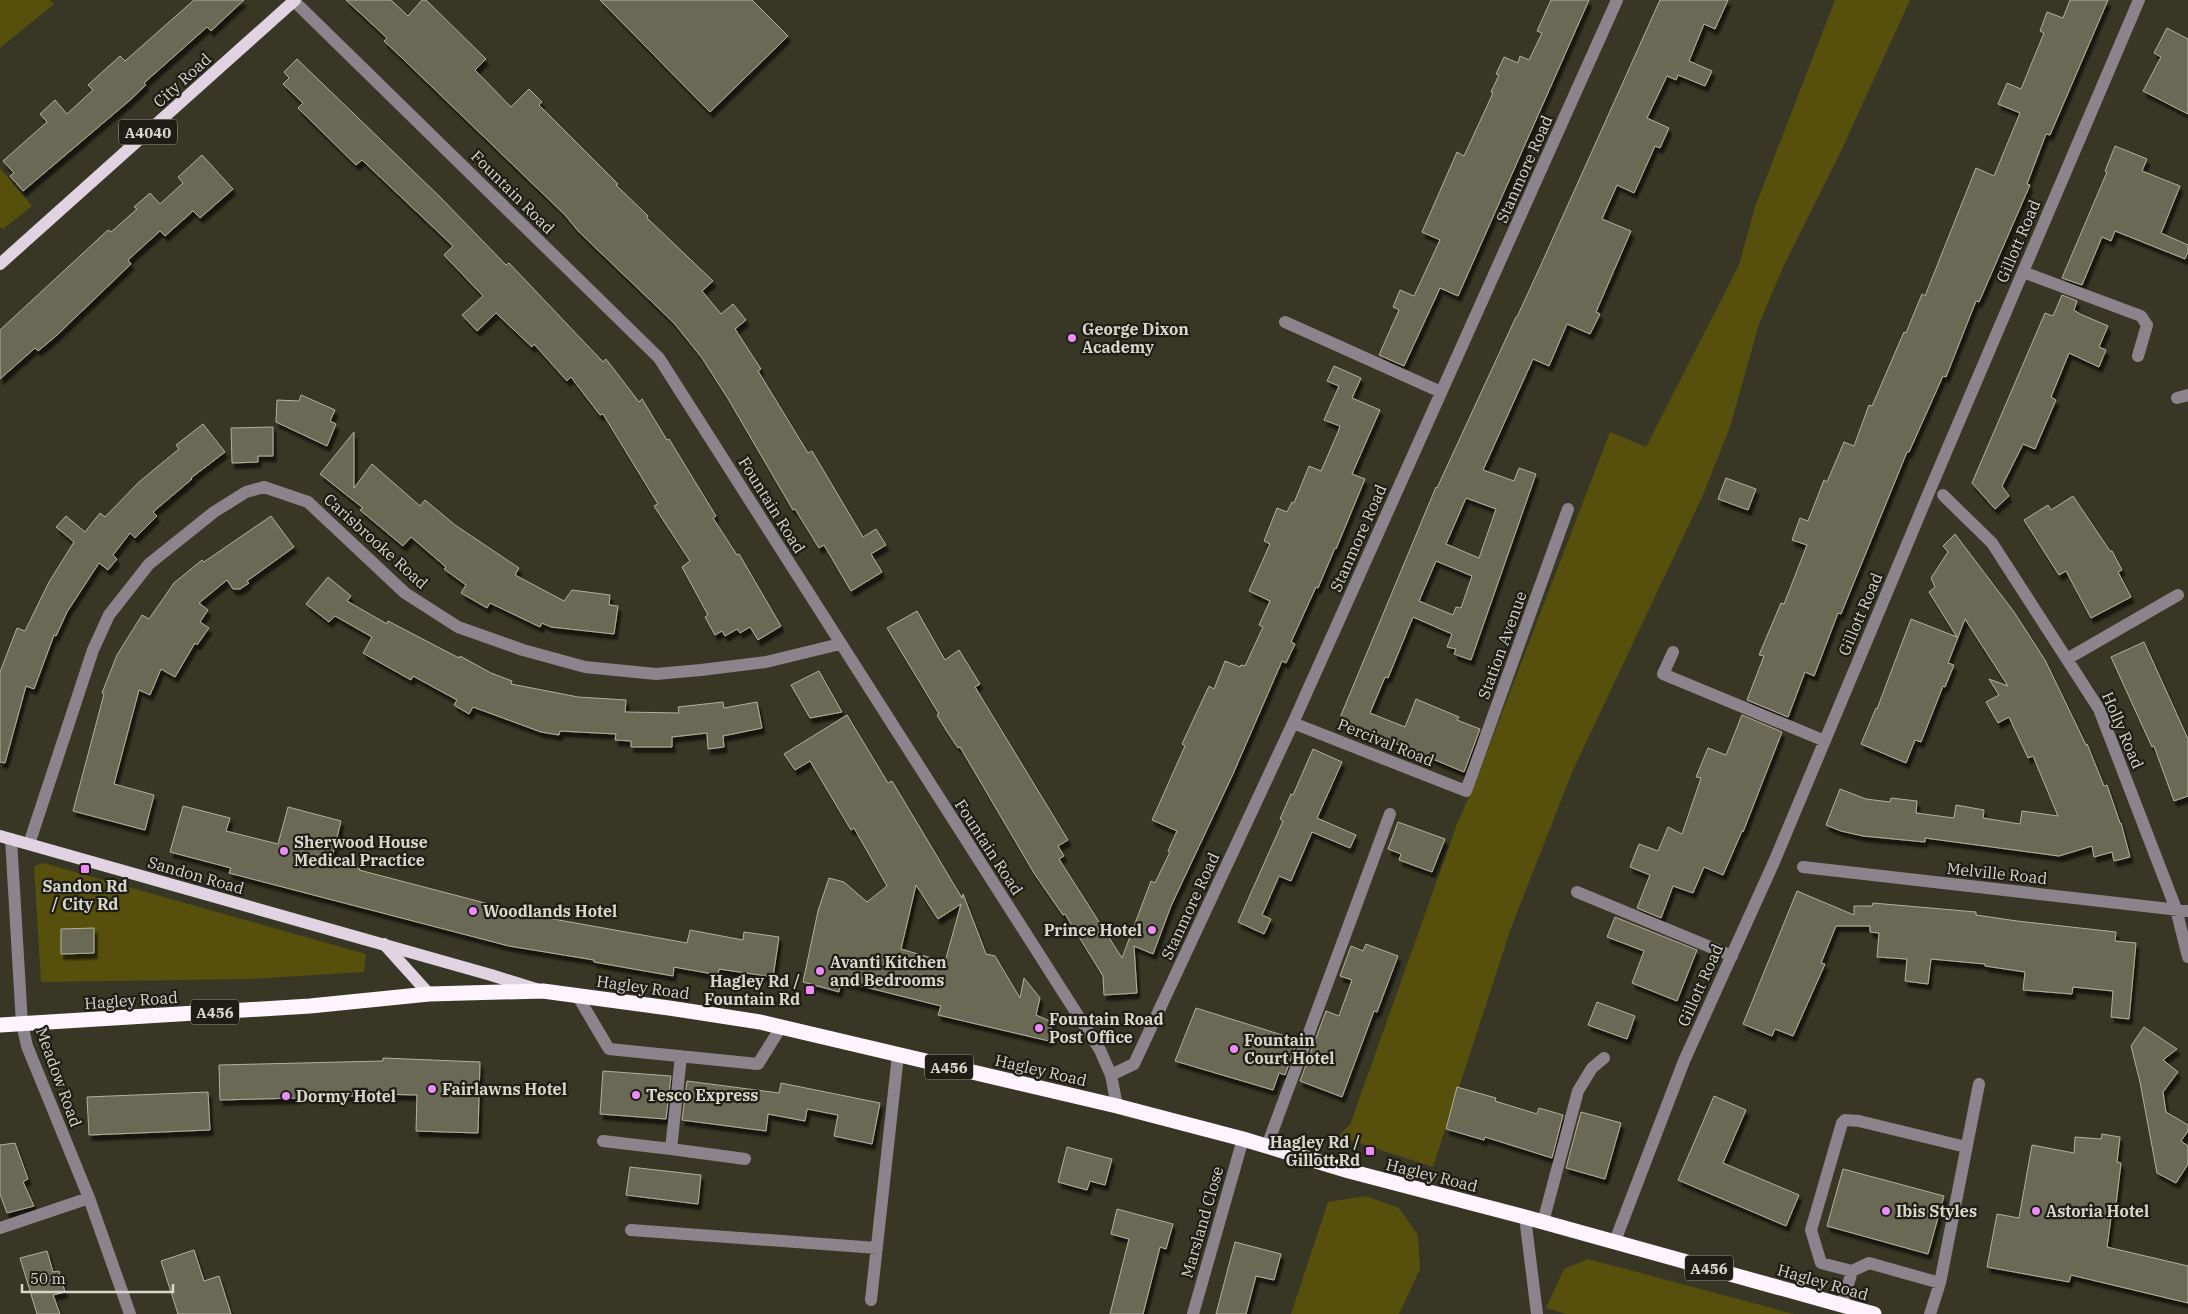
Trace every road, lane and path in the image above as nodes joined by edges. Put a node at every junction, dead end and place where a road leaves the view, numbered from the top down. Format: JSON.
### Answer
{"nodes":[{"id":1,"x":294,"y":0,"type":"edge"},
{"id":2,"x":1618,"y":0,"type":"edge"},
{"id":3,"x":2139,"y":0,"type":"edge"},
{"id":4,"x":0,"y":264,"type":"edge"},
{"id":5,"x":2023,"y":272,"type":"junction"},
{"id":6,"x":1285,"y":322,"type":"dead end"},
{"id":7,"x":2138,"y":356,"type":"dead end"},
{"id":8,"x":1442,"y":392,"type":"junction"},
{"id":9,"x":1943,"y":495,"type":"dead end"},
{"id":10,"x":1568,"y":509,"type":"dead end"},
{"id":11,"x":2178,"y":595,"type":"dead end"},
{"id":12,"x":840,"y":644,"type":"junction"},
{"id":13,"x":1673,"y":652,"type":"dead end"},
{"id":14,"x":2068,"y":659,"type":"junction"},
{"id":15,"x":1293,"y":723,"type":"junction"},
{"id":16,"x":1825,"y":741,"type":"junction"},
{"id":17,"x":1466,"y":792,"type":"joint"},
{"id":18,"x":1390,"y":814,"type":"dead end"},
{"id":19,"x":6,"y":838,"type":"edge"},
{"id":20,"x":30,"y":844,"type":"junction"},
{"id":21,"x":1803,"y":867,"type":"dead end"},
{"id":22,"x":1577,"y":892,"type":"dead end"},
{"id":23,"x":2182,"y":910,"type":"edge"},
{"id":24,"x":384,"y":944,"type":"junction"},
{"id":25,"x":1732,"y":956,"type":"junction"},
{"id":26,"x":2188,"y":957,"type":"edge"},
{"id":27,"x":543,"y":991,"type":"junction"},
{"id":28,"x":429,"y":994,"type":"junction"},
{"id":29,"x":576,"y":995,"type":"junction"},
{"id":30,"x":22,"y":1024,"type":"junction"},
{"id":31,"x":0,"y":1025,"type":"edge"},
{"id":32,"x":781,"y":1027,"type":"junction"},
{"id":33,"x":681,"y":1056,"type":"junction"},
{"id":34,"x":898,"y":1056,"type":"junction"},
{"id":35,"x":1604,"y":1058,"type":"dead end"},
{"id":36,"x":1111,"y":1075,"type":"junction"},
{"id":37,"x":1979,"y":1084,"type":"dead end"},
{"id":38,"x":1117,"y":1106,"type":"junction"},
{"id":39,"x":1243,"y":1140,"type":"junction"},
{"id":40,"x":603,"y":1141,"type":"dead end"},
{"id":41,"x":1267,"y":1146,"type":"junction"},
{"id":42,"x":1966,"y":1148,"type":"junction"},
{"id":43,"x":671,"y":1149,"type":"junction"},
{"id":44,"x":745,"y":1159,"type":"dead end"},
{"id":45,"x":88,"y":1198,"type":"junction"},
{"id":46,"x":1525,"y":1217,"type":"junction"},
{"id":47,"x":1543,"y":1222,"type":"junction"},
{"id":48,"x":0,"y":1228,"type":"edge"},
{"id":49,"x":631,"y":1230,"type":"dead end"},
{"id":50,"x":1615,"y":1241,"type":"junction"},
{"id":51,"x":877,"y":1248,"type":"junction"},
{"id":52,"x":1852,"y":1271,"type":"junction"},
{"id":53,"x":1940,"y":1283,"type":"junction"},
{"id":54,"x":871,"y":1300,"type":"dead end"},
{"id":55,"x":1842,"y":1305,"type":"junction"},
{"id":56,"x":130,"y":1314,"type":"edge"},
{"id":57,"x":1193,"y":1314,"type":"edge"},
{"id":58,"x":1537,"y":1314,"type":"edge"},
{"id":59,"x":1874,"y":1314,"type":"edge"},
{"id":60,"x":1930,"y":1314,"type":"edge"}],
"edges":[{"from":1,"to":4,"type":"main road","name":"City Road","number":"A4040"},
{"from":1,"to":12,"type":"street","name":"Fountain Road"},
{"from":2,"to":8,"type":"street","name":"Stanmore Road"},
{"from":3,"to":5,"type":"street","name":"Gillott Road"},
{"from":5,"to":7,"type":"street"},
{"from":5,"to":16,"type":"street","name":"Gillott Road"},
{"from":6,"to":8,"type":"street"},
{"from":8,"to":15,"type":"street","name":"Stanmore Road"},
{"from":9,"to":14,"type":"street","name":"Holly Road"},
{"from":10,"to":17,"type":"street","name":"Station Avenue"},
{"from":11,"to":14,"type":"street"},
{"from":12,"to":20,"type":"street","name":"Carisbrooke Road"},
{"from":12,"to":36,"type":"street","name":"Fountain Road"},
{"from":13,"to":16,"type":"street"},
{"from":14,"to":23,"type":"street","name":"Holly Road"},
{"from":15,"to":17,"type":"street","name":"Percival Road"},
{"from":15,"to":36,"type":"street","name":"Stanmore Road"},
{"from":16,"to":25,"type":"street","name":"Gillott Road"},
{"from":18,"to":41,"type":"street"},
{"from":19,"to":20,"type":"main road","name":"Sandon Road"},
{"from":19,"to":30,"type":"street","name":"Meadow Road"},
{"from":20,"to":24,"type":"main road","name":"Sandon Road"},
{"from":21,"to":23,"type":"street","name":"Melville Road"},
{"from":22,"to":25,"type":"street"},
{"from":23,"to":26,"type":"street","name":"Holly Road"},
{"from":24,"to":27,"type":"main road","name":"Sandon Road"},
{"from":24,"to":28,"type":"main road"},
{"from":25,"to":50,"type":"street","name":"Gillott Road"},
{"from":27,"to":28,"type":"highway","name":"Hagley Road","number":"A456"},
{"from":27,"to":29,"type":"highway","name":"Hagley Road","number":"A456"},
{"from":28,"to":30,"type":"highway","name":"Hagley Road","number":"A456"},
{"from":29,"to":32,"type":"highway","name":"Hagley Road","number":"A456"},
{"from":29,"to":33,"type":"street"},
{"from":30,"to":31,"type":"highway","name":"Hagley Road","number":"A456"},
{"from":30,"to":45,"type":"street","name":"Meadow Road"},
{"from":32,"to":33,"type":"street"},
{"from":32,"to":34,"type":"highway","name":"Hagley Road","number":"A456"},
{"from":33,"to":43,"type":"street"},
{"from":34,"to":38,"type":"highway","name":"Hagley Road","number":"A456"},
{"from":34,"to":51,"type":"street"},
{"from":35,"to":47,"type":"street"},
{"from":36,"to":38,"type":"street","name":"Fountain Road"},
{"from":37,"to":42,"type":"street"},
{"from":38,"to":39,"type":"highway","name":"Hagley Road","number":"A456"},
{"from":39,"to":41,"type":"highway","name":"Hagley Road","number":"A456"},
{"from":39,"to":57,"type":"street","name":"Marsland Close"},
{"from":40,"to":43,"type":"street"},
{"from":41,"to":46,"type":"highway","name":"Hagley Road","number":"A456"},
{"from":42,"to":52,"type":"street"},
{"from":42,"to":53,"type":"street"},
{"from":43,"to":44,"type":"street"},
{"from":45,"to":48,"type":"street"},
{"from":45,"to":56,"type":"street","name":"Meadow Road"},
{"from":46,"to":47,"type":"highway","name":"Hagley Road","number":"A456"},
{"from":46,"to":58,"type":"street"},
{"from":47,"to":50,"type":"highway","name":"Hagley Road","number":"A456"},
{"from":49,"to":51,"type":"street"},
{"from":50,"to":55,"type":"highway","name":"Hagley Road","number":"A456"},
{"from":51,"to":54,"type":"street"},
{"from":52,"to":53,"type":"street"},
{"from":52,"to":55,"type":"street"},
{"from":53,"to":60,"type":"street"},
{"from":55,"to":59,"type":"highway","name":"Hagley Road","number":"A456"}]}
